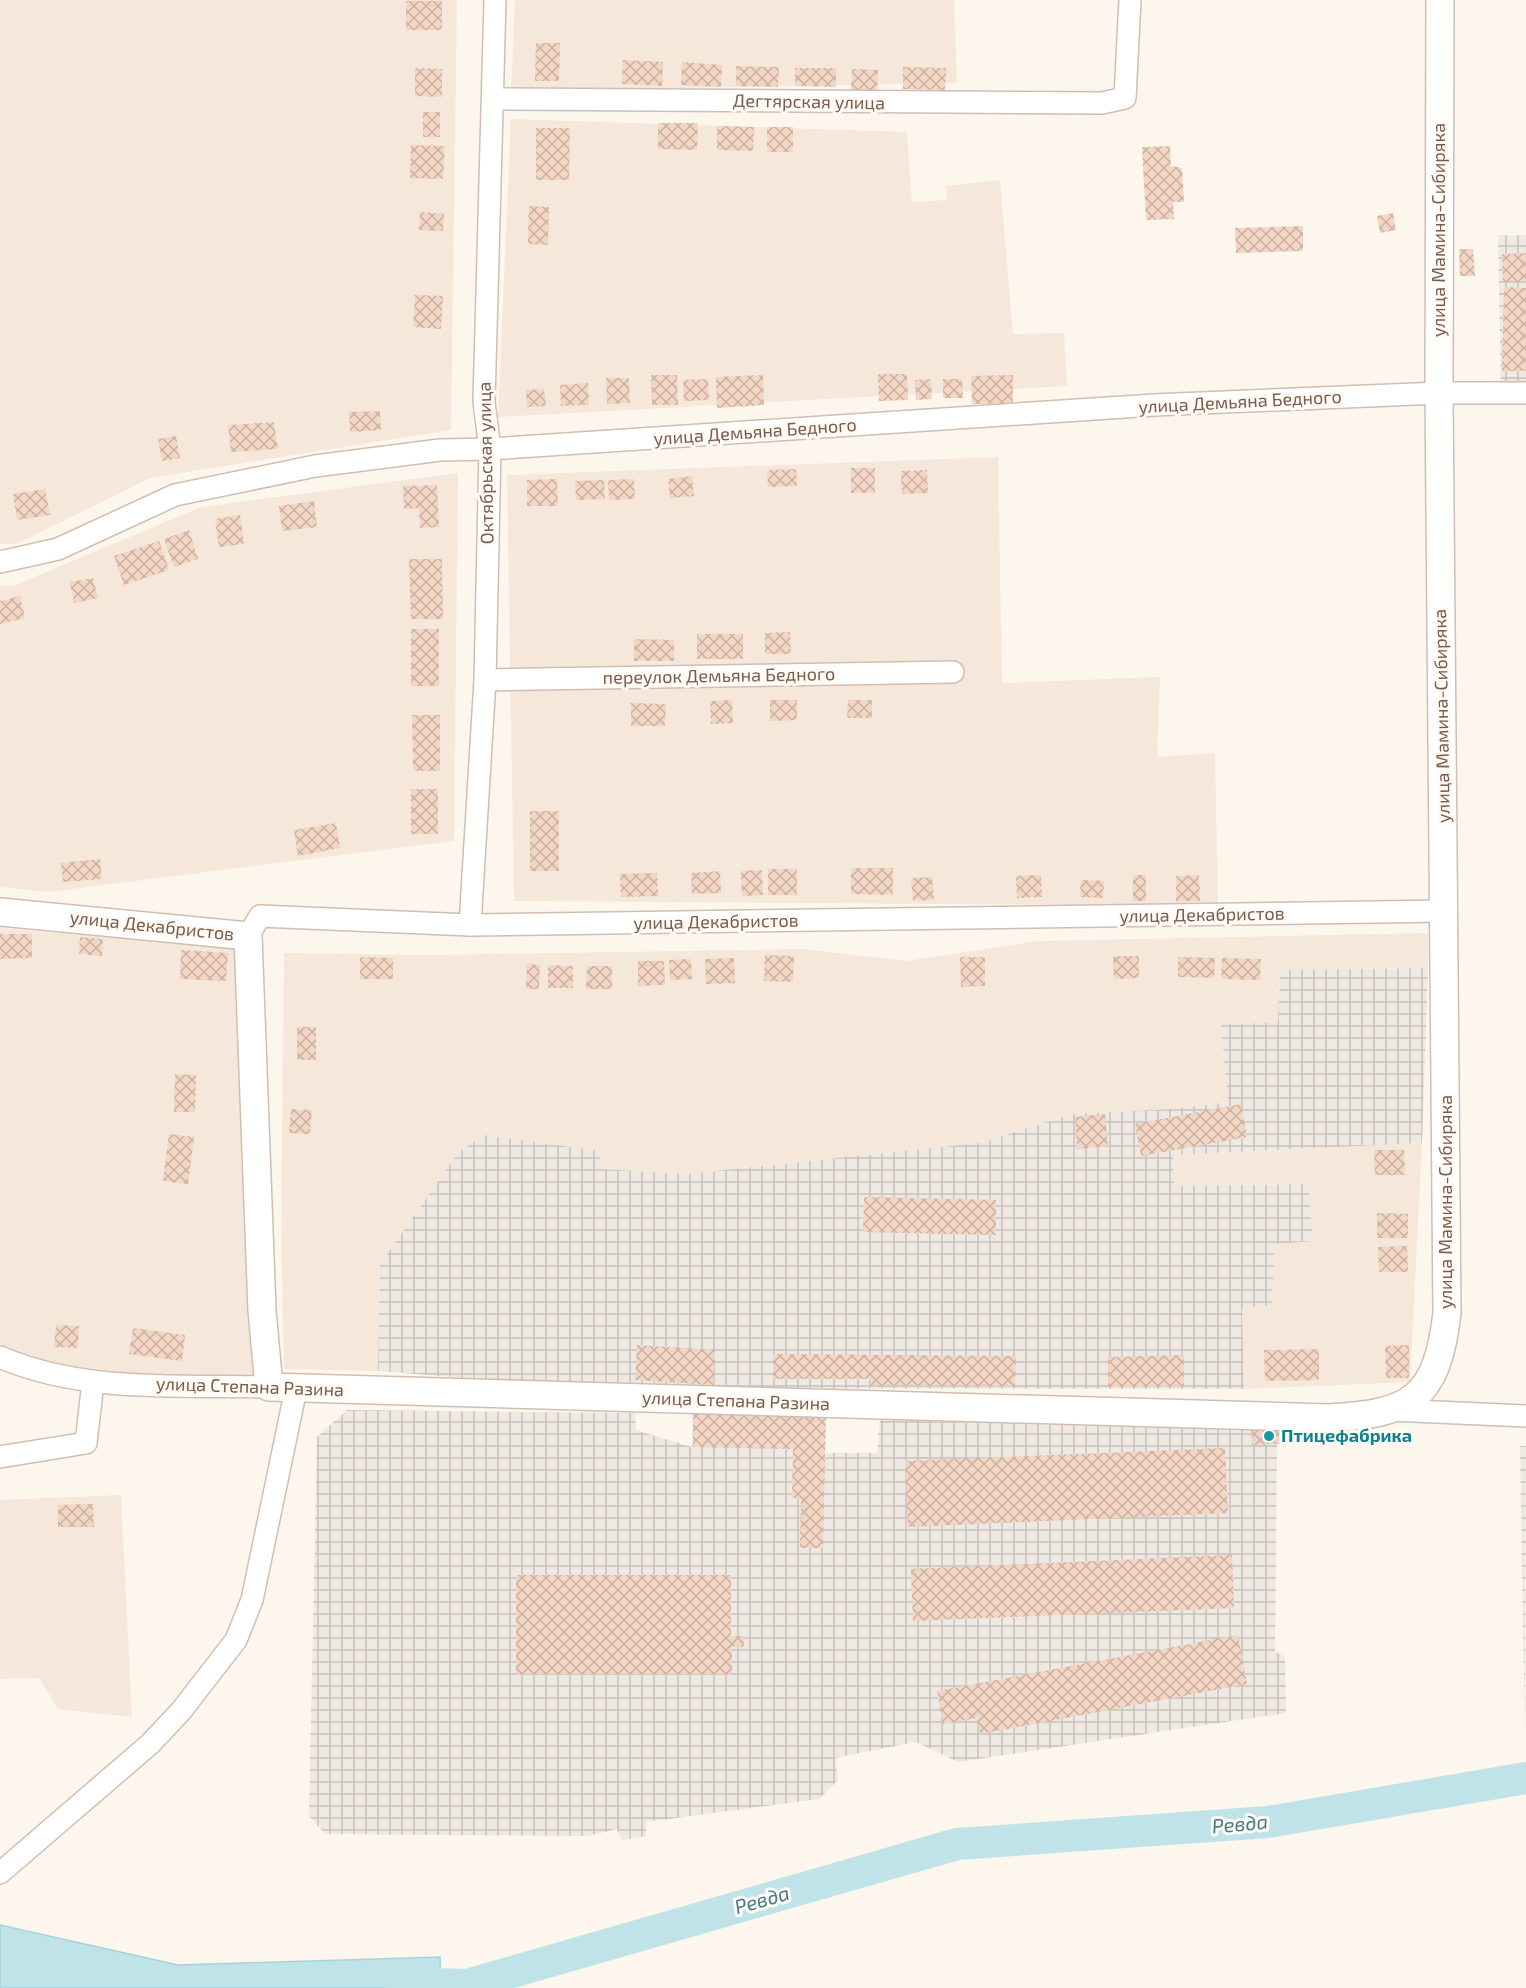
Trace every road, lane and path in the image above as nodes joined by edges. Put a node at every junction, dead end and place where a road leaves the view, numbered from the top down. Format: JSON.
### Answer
{"nodes":[{"id":1,"x":495,"y":0,"type":"edge"},
{"id":2,"x":1130,"y":0,"type":"edge"},
{"id":3,"x":1440,"y":0,"type":"edge"},
{"id":4,"x":493,"y":99,"type":"junction"},
{"id":5,"x":1439,"y":393,"type":"junction"},
{"id":6,"x":1526,"y":393,"type":"edge"},
{"id":7,"x":490,"y":449,"type":"junction"},
{"id":8,"x":0,"y":562,"type":"edge"},
{"id":9,"x":953,"y":672,"type":"dead end"},
{"id":10,"x":485,"y":680,"type":"junction"},
{"id":11,"x":1445,"y":911,"type":"junction"},
{"id":12,"x":0,"y":912,"type":"edge"},
{"id":13,"x":470,"y":925,"type":"junction"},
{"id":14,"x":248,"y":936,"type":"junction"},
{"id":15,"x":0,"y":1357,"type":"edge"},
{"id":16,"x":93,"y":1382,"type":"junction"},
{"id":17,"x":269,"y":1387,"type":"junction"},
{"id":18,"x":296,"y":1389,"type":"junction"},
{"id":19,"x":1391,"y":1410,"type":"junction"},
{"id":20,"x":1526,"y":1416,"type":"edge"},
{"id":21,"x":0,"y":1457,"type":"edge"},
{"id":22,"x":4,"y":1870,"type":"edge"}],
"edges":[{"from":1,"to":4,"type":"street","name":"Октябрьская улица"},
{"from":2,"to":4,"type":"street","name":"Дегтярская улица"},
{"from":3,"to":5,"type":"street","name":"улица Мамина-Сибиряка"},
{"from":4,"to":7,"type":"street","name":"Октябрьская улица"},
{"from":5,"to":6,"type":"street","name":"улица Демьяна Бедного"},
{"from":5,"to":7,"type":"street","name":"улица Демьяна Бедного"},
{"from":5,"to":11,"type":"street","name":"улица Мамина-Сибиряка"},
{"from":7,"to":8,"type":"street","name":"улица Демьяна Бедного"},
{"from":7,"to":10,"type":"street","name":"Октябрьская улица"},
{"from":9,"to":10,"type":"street","name":"переулок Демьяна Бедного"},
{"from":10,"to":13,"type":"street","name":"Октябрьская улица"},
{"from":11,"to":13,"type":"street","name":"улица Декабристов"},
{"from":11,"to":19,"type":"street","name":"улица Мамина-Сибиряка"},
{"from":12,"to":14,"type":"street","name":"улица Декабристов"},
{"from":13,"to":14,"type":"street","name":"улица Декабристов"},
{"from":14,"to":17,"type":"street"},
{"from":15,"to":16,"type":"street","name":"улица Степана Разина"},
{"from":16,"to":17,"type":"street","name":"улица Степана Разина"},
{"from":16,"to":21,"type":"street"},
{"from":17,"to":18,"type":"street","name":"улица Степана Разина"},
{"from":18,"to":19,"type":"street","name":"улица Степана Разина"},
{"from":18,"to":22,"type":"street"},
{"from":19,"to":20,"type":"street","name":"улица Степана Разина"}]}
